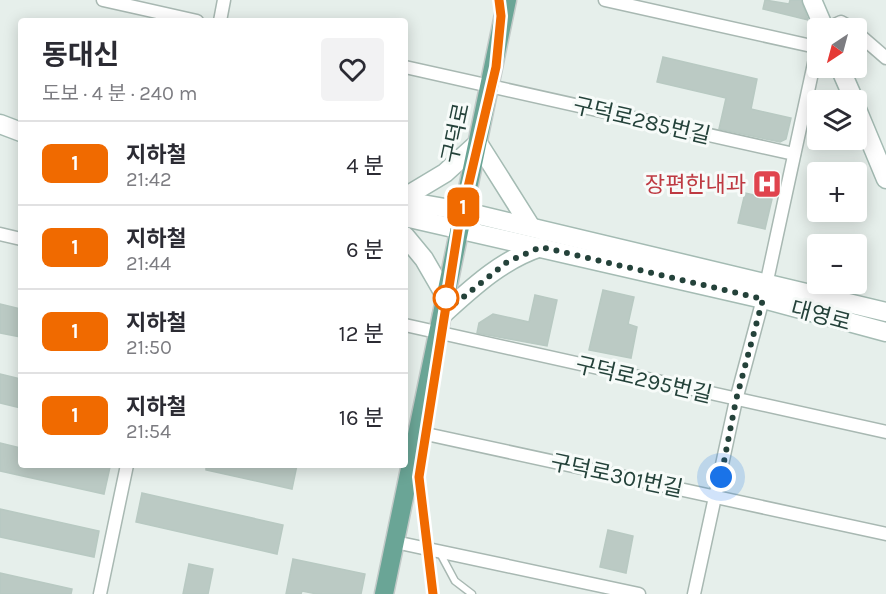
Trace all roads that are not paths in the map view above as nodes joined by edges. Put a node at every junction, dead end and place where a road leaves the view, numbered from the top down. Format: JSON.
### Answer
{"nodes":[{"id":1,"x":103,"y":0,"type":"edge"},
{"id":2,"x":224,"y":0,"type":"edge"},
{"id":3,"x":507,"y":0,"type":"edge"},
{"id":4,"x":605,"y":0,"type":"edge"},
{"id":5,"x":812,"y":0,"type":"edge"},
{"id":6,"x":184,"y":18,"type":"edge"},
{"id":7,"x":221,"y":18,"type":"edge"},
{"id":8,"x":821,"y":18,"type":"edge"},
{"id":9,"x":867,"y":42,"type":"edge"},
{"id":10,"x":807,"y":44,"type":"edge"},
{"id":11,"x":886,"y":58,"type":"edge"},
{"id":12,"x":408,"y":68,"type":"edge"},
{"id":13,"x":810,"y":78,"type":"edge"},
{"id":14,"x":489,"y":86,"type":"junction"},
{"id":15,"x":867,"y":133,"type":"edge"},
{"id":16,"x":478,"y":143,"type":"junction"},
{"id":17,"x":794,"y":154,"type":"junction"},
{"id":18,"x":886,"y":179,"type":"edge"},
{"id":19,"x":408,"y":197,"type":"edge"},
{"id":20,"x":408,"y":200,"type":"edge"},
{"id":21,"x":462,"y":210,"type":"junction"},
{"id":22,"x":408,"y":218,"type":"edge"},
{"id":23,"x":531,"y":227,"type":"junction"},
{"id":24,"x":458,"y":230,"type":"junction"},
{"id":25,"x":0,"y":234,"type":"edge"},
{"id":26,"x":18,"y":238,"type":"edge"},
{"id":27,"x":408,"y":240,"type":"edge"},
{"id":28,"x":541,"y":247,"type":"junction"},
{"id":29,"x":765,"y":292,"type":"junction"},
{"id":30,"x":446,"y":297,"type":"junction"},
{"id":31,"x":886,"y":312,"type":"edge"},
{"id":32,"x":440,"y":323,"type":"junction"},
{"id":33,"x":408,"y":325,"type":"edge"},
{"id":34,"x":886,"y":332,"type":"edge"},
{"id":35,"x":736,"y":400,"type":"junction"},
{"id":36,"x":417,"y":432,"type":"junction"},
{"id":37,"x":886,"y":432,"type":"edge"},
{"id":38,"x":126,"y":468,"type":"edge"},
{"id":39,"x":717,"y":496,"type":"junction"},
{"id":40,"x":886,"y":534,"type":"edge"},
{"id":41,"x":395,"y":542,"type":"junction"},
{"id":42,"x":440,"y":551,"type":"junction"},
{"id":43,"x":100,"y":594,"type":"edge"},
{"id":44,"x":384,"y":594,"type":"edge"},
{"id":45,"x":472,"y":594,"type":"edge"},
{"id":46,"x":639,"y":594,"type":"edge"},
{"id":47,"x":694,"y":594,"type":"edge"}],
"edges":[{"from":1,"to":6,"type":"street"},
{"from":2,"to":7,"type":"street"},
{"from":3,"to":14,"type":"main road","name":"구덕로"},
{"from":4,"to":10,"type":"street"},
{"from":5,"to":8,"type":"main road"},
{"from":9,"to":11,"type":"street"},
{"from":12,"to":14,"type":"street","name":"구덕로285번길"},
{"from":13,"to":17,"type":"street"},
{"from":14,"to":16,"type":"main road","name":"구덕로"},
{"from":14,"to":17,"type":"street","name":"구덕로285번길"},
{"from":15,"to":18,"type":"main road"},
{"from":16,"to":19,"type":"main road"},
{"from":16,"to":21,"type":"main road","name":"구덕로"},
{"from":16,"to":23,"type":"main road"},
{"from":17,"to":29,"type":"street"},
{"from":20,"to":21,"type":"main road","name":"대영로"},
{"from":21,"to":23,"type":"main road","name":"대영로"},
{"from":21,"to":24,"type":"main road","name":"구덕로"},
{"from":22,"to":24,"type":"main road","name":"대영로"},
{"from":23,"to":29,"type":"main road","name":"대영로"},
{"from":24,"to":28,"type":"main road","name":"대영로"},
{"from":24,"to":30,"type":"main road","name":"구덕로"},
{"from":25,"to":26,"type":"street"},
{"from":27,"to":30,"type":"main road"},
{"from":28,"to":29,"type":"main road","name":"대영로"},
{"from":28,"to":32,"type":"main road"},
{"from":29,"to":31,"type":"main road","name":"대영로"},
{"from":29,"to":34,"type":"main road","name":"대영로"},
{"from":29,"to":35,"type":"street"},
{"from":30,"to":32,"type":"main road","name":"구덕로"},
{"from":32,"to":33,"type":"street","name":"구덕로295번길"},
{"from":32,"to":35,"type":"street","name":"구덕로295번길"},
{"from":32,"to":36,"type":"main road","name":"구덕로"},
{"from":35,"to":37,"type":"street","name":"구덕로295번길"},
{"from":35,"to":39,"type":"street"},
{"from":36,"to":39,"type":"street","name":"구덕로301번길"},
{"from":36,"to":41,"type":"main road","name":"구덕로"},
{"from":38,"to":43,"type":"street"},
{"from":39,"to":40,"type":"street","name":"구덕로301번길"},
{"from":39,"to":47,"type":"street"},
{"from":41,"to":42,"type":"street"},
{"from":41,"to":44,"type":"main road","name":"구덕로"},
{"from":42,"to":45,"type":"lane"},
{"from":42,"to":46,"type":"street"}]}
